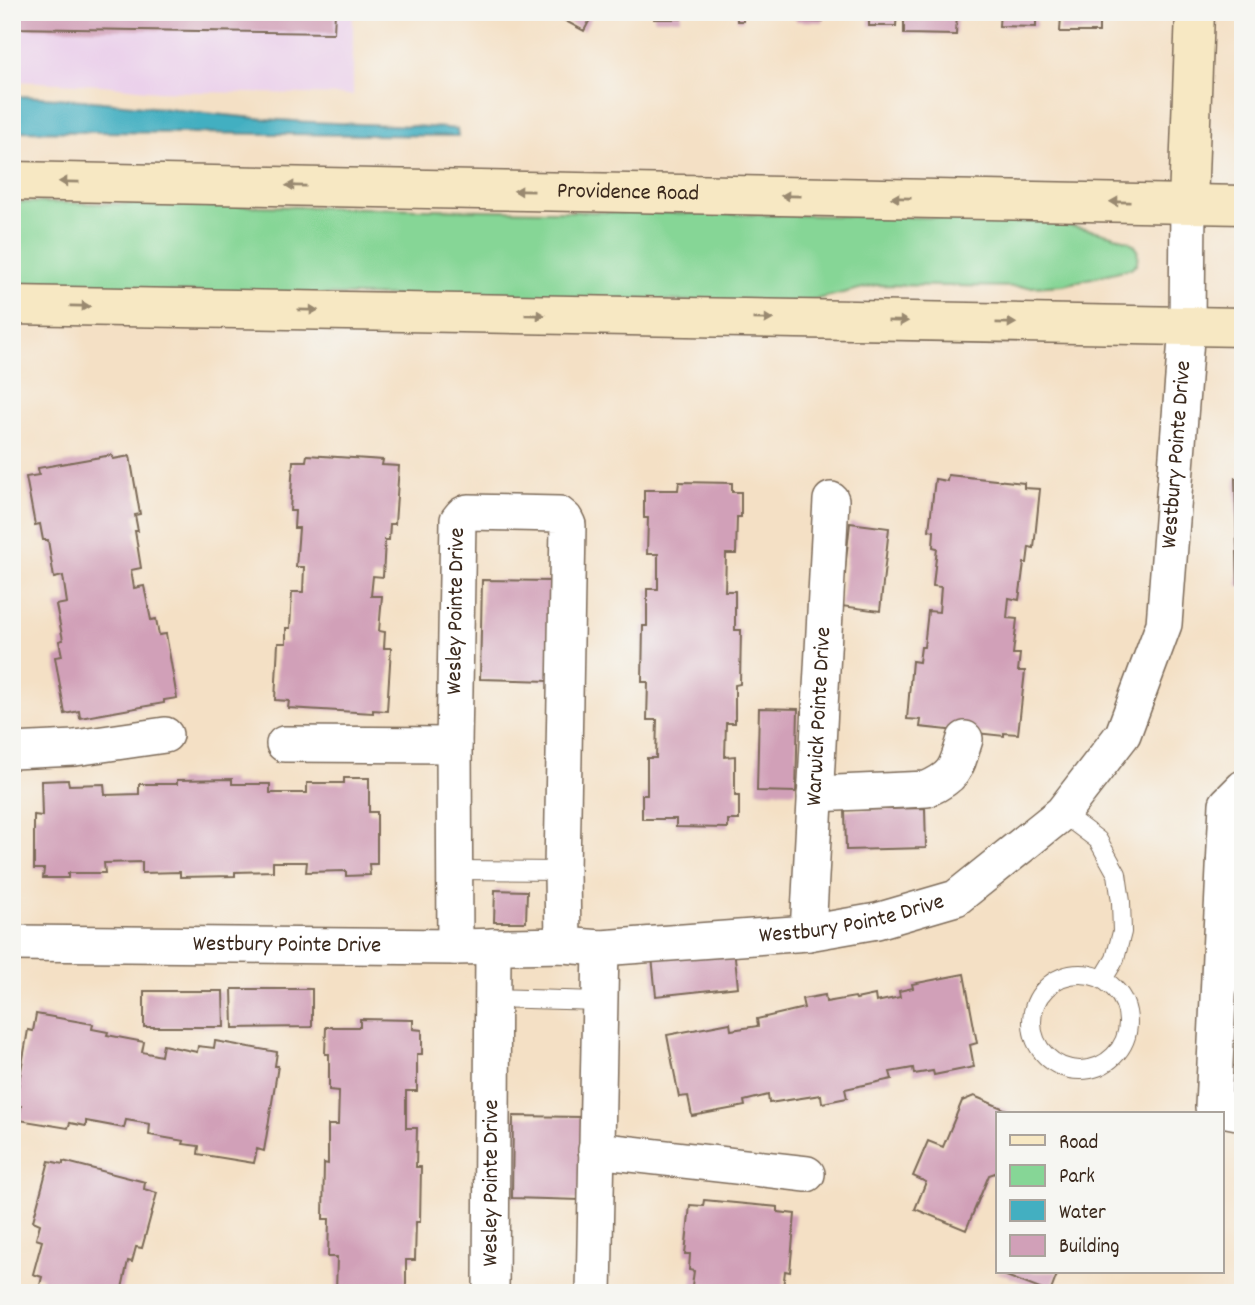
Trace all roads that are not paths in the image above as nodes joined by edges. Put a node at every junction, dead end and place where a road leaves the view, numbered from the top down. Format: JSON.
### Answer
{"nodes":[{"id":1,"x":1195,"y":12,"type":"edge"},
{"id":2,"x":12,"y":181,"type":"edge"},
{"id":3,"x":1188,"y":203,"type":"junction"},
{"id":4,"x":1243,"y":205,"type":"edge"},
{"id":5,"x":12,"y":305,"type":"edge"},
{"id":6,"x":1187,"y":326,"type":"junction"},
{"id":7,"x":1243,"y":327,"type":"edge"},
{"id":8,"x":831,"y":500,"type":"dead end"},
{"id":9,"x":165,"y":735,"type":"dead end"},
{"id":10,"x":965,"y":739,"type":"dead end"},
{"id":11,"x":284,"y":744,"type":"dead end"},
{"id":12,"x":454,"y":746,"type":"junction"},
{"id":13,"x":12,"y":751,"type":"edge"},
{"id":14,"x":1243,"y":788,"type":"edge"},
{"id":15,"x":815,"y":794,"type":"junction"},
{"id":16,"x":1062,"y":813,"type":"junction"},
{"id":17,"x":455,"y":870,"type":"junction"},
{"id":18,"x":562,"y":871,"type":"junction"},
{"id":19,"x":808,"y":933,"type":"junction"},
{"id":20,"x":12,"y":943,"type":"edge"},
{"id":21,"x":563,"y":945,"type":"junction"},
{"id":22,"x":493,"y":946,"type":"junction"},
{"id":23,"x":455,"y":947,"type":"junction"},
{"id":24,"x":601,"y":948,"type":"junction"},
{"id":25,"x":1103,"y":979,"type":"junction"},
{"id":26,"x":493,"y":998,"type":"junction"},
{"id":27,"x":600,"y":1001,"type":"junction"},
{"id":28,"x":1243,"y":1113,"type":"edge"},
{"id":29,"x":596,"y":1150,"type":"junction"},
{"id":30,"x":807,"y":1174,"type":"dead end"},
{"id":31,"x":491,"y":1293,"type":"edge"},
{"id":32,"x":594,"y":1293,"type":"edge"}],
"edges":[{"from":1,"to":3,"type":"main road"},
{"from":3,"to":2,"type":"main road","name":"Providence Road","one_way":true},
{"from":3,"to":4,"type":"main road","name":"Providence Road"},
{"from":3,"to":6,"type":"street","name":"Westbury Pointe Drive"},
{"from":5,"to":6,"type":"main road","one_way":true},
{"from":6,"to":7,"type":"main road"},
{"from":6,"to":16,"type":"street","name":"Westbury Pointe Drive"},
{"from":8,"to":15,"type":"street","name":"Warwick Pointe Drive"},
{"from":9,"to":13,"type":"street"},
{"from":10,"to":15,"type":"street"},
{"from":11,"to":12,"type":"street"},
{"from":12,"to":17,"type":"street","name":"Wesley Pointe Drive"},
{"from":12,"to":18,"type":"street","name":"Wesley Pointe Drive"},
{"from":14,"to":28,"type":"street"},
{"from":15,"to":19,"type":"street","name":"Warwick Pointe Drive"},
{"from":16,"to":19,"type":"street","name":"Westbury Pointe Drive"},
{"from":16,"to":25,"type":"lane"},
{"from":17,"to":18,"type":"lane"},
{"from":17,"to":23,"type":"street","name":"Wesley Pointe Drive"},
{"from":18,"to":21,"type":"street","name":"Wesley Pointe Drive"},
{"from":19,"to":24,"type":"street","name":"Westbury Pointe Drive"},
{"from":20,"to":23,"type":"street","name":"Westbury Pointe Drive"},
{"from":21,"to":22,"type":"street","name":"Westbury Pointe Drive"},
{"from":21,"to":24,"type":"street","name":"Westbury Pointe Drive"},
{"from":22,"to":23,"type":"street","name":"Westbury Pointe Drive"},
{"from":22,"to":26,"type":"street","name":"Wesley Pointe Drive"},
{"from":24,"to":27,"type":"street"},
{"from":25,"to":25,"type":"lane"},
{"from":26,"to":27,"type":"lane"},
{"from":26,"to":31,"type":"street","name":"Wesley Pointe Drive"},
{"from":27,"to":29,"type":"street"},
{"from":29,"to":30,"type":"street"},
{"from":29,"to":32,"type":"street"}]}
